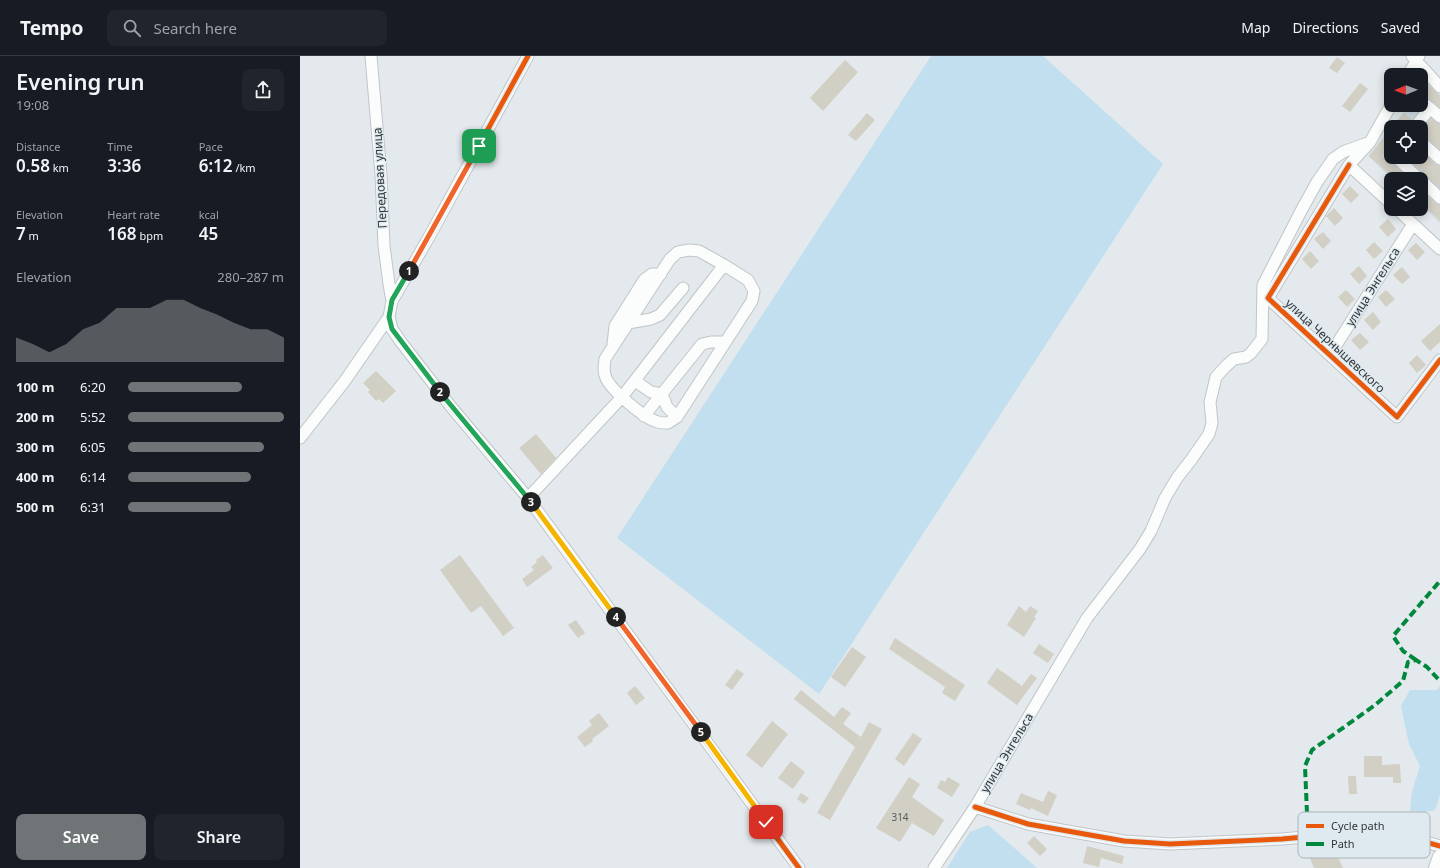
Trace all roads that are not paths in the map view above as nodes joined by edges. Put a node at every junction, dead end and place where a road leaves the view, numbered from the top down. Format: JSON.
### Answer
{"nodes":[{"id":1,"x":371,"y":56,"type":"edge"},
{"id":2,"x":528,"y":56,"type":"edge"},
{"id":3,"x":1416,"y":58,"type":"edge"},
{"id":4,"x":1411,"y":68,"type":"edge"},
{"id":5,"x":1440,"y":87,"type":"edge"},
{"id":6,"x":1430,"y":108,"type":"joint"},
{"id":7,"x":1387,"y":112,"type":"edge"},
{"id":8,"x":1440,"y":117,"type":"edge"},
{"id":9,"x":1421,"y":120,"type":"edge"},
{"id":10,"x":1370,"y":142,"type":"junction"},
{"id":11,"x":1428,"y":148,"type":"edge"},
{"id":12,"x":1440,"y":159,"type":"edge"},
{"id":13,"x":1403,"y":164,"type":"edge"},
{"id":14,"x":1349,"y":165,"type":"junction"},
{"id":15,"x":1412,"y":172,"type":"edge"},
{"id":16,"x":1428,"y":187,"type":"edge"},
{"id":17,"x":1384,"y":198,"type":"edge"},
{"id":18,"x":1440,"y":198,"type":"edge"},
{"id":19,"x":1404,"y":216,"type":"edge"},
{"id":20,"x":1413,"y":224,"type":"junction"},
{"id":21,"x":1440,"y":249,"type":"edge"},
{"id":22,"x":724,"y":265,"type":"junction"},
{"id":23,"x":661,"y":274,"type":"junction"},
{"id":24,"x":683,"y":288,"type":"dead end"},
{"id":25,"x":392,"y":300,"type":"junction"},
{"id":26,"x":389,"y":317,"type":"junction"},
{"id":27,"x":628,"y":323,"type":"junction"},
{"id":28,"x":725,"y":342,"type":"junction"},
{"id":29,"x":613,"y":347,"type":"junction"},
{"id":30,"x":1333,"y":350,"type":"dead end"},
{"id":31,"x":1440,"y":360,"type":"edge"},
{"id":32,"x":635,"y":381,"type":"junction"},
{"id":33,"x":662,"y":394,"type":"junction"},
{"id":34,"x":622,"y":397,"type":"junction"},
{"id":35,"x":644,"y":416,"type":"junction"},
{"id":36,"x":677,"y":417,"type":"junction"},
{"id":37,"x":300,"y":438,"type":"edge"},
{"id":38,"x":528,"y":498,"type":"junction"},
{"id":39,"x":975,"y":807,"type":"junction"},
{"id":40,"x":1298,"y":838,"type":"edge"},
{"id":41,"x":1430,"y":843,"type":"edge"},
{"id":42,"x":1440,"y":846,"type":"edge"},
{"id":43,"x":1440,"y":857,"type":"edge"},
{"id":44,"x":800,"y":868,"type":"edge"},
{"id":45,"x":934,"y":868,"type":"edge"},
{"id":46,"x":1436,"y":868,"type":"edge"}],
"edges":[{"from":1,"to":25,"type":"street","name":"Передовая улица"},
{"from":2,"to":25,"type":"street"},
{"from":3,"to":4,"type":"street"},
{"from":3,"to":5,"type":"street"},
{"from":6,"to":8,"type":"street"},
{"from":6,"to":9,"type":"street"},
{"from":7,"to":10,"type":"street"},
{"from":10,"to":14,"type":"street","name":"улица Чернышевского"},
{"from":10,"to":39,"type":"street","name":"улица Энгельса"},
{"from":11,"to":12,"type":"street"},
{"from":13,"to":15,"type":"street"},
{"from":14,"to":17,"type":"street"},
{"from":14,"to":31,"type":"street","name":"улица Чернышевского"},
{"from":16,"to":18,"type":"street"},
{"from":19,"to":20,"type":"street"},
{"from":20,"to":21,"type":"street"},
{"from":20,"to":30,"type":"street","name":"улица Энгельса"},
{"from":22,"to":23,"type":"street"},
{"from":22,"to":28,"type":"street"},
{"from":22,"to":32,"type":"street"},
{"from":23,"to":27,"type":"street"},
{"from":23,"to":29,"type":"street"},
{"from":24,"to":27,"type":"street"},
{"from":25,"to":26,"type":"street"},
{"from":26,"to":37,"type":"street"},
{"from":26,"to":38,"type":"street"},
{"from":27,"to":29,"type":"street"},
{"from":28,"to":33,"type":"street"},
{"from":28,"to":36,"type":"street"},
{"from":29,"to":34,"type":"street"},
{"from":32,"to":33,"type":"street"},
{"from":32,"to":34,"type":"street"},
{"from":33,"to":35,"type":"street"},
{"from":33,"to":36,"type":"street"},
{"from":34,"to":35,"type":"street"},
{"from":34,"to":38,"type":"street"},
{"from":35,"to":36,"type":"street"},
{"from":38,"to":44,"type":"street"},
{"from":39,"to":40,"type":"street"},
{"from":39,"to":45,"type":"street","name":"улица Энгельса"},
{"from":41,"to":42,"type":"street"},
{"from":43,"to":46,"type":"main road"}]}
